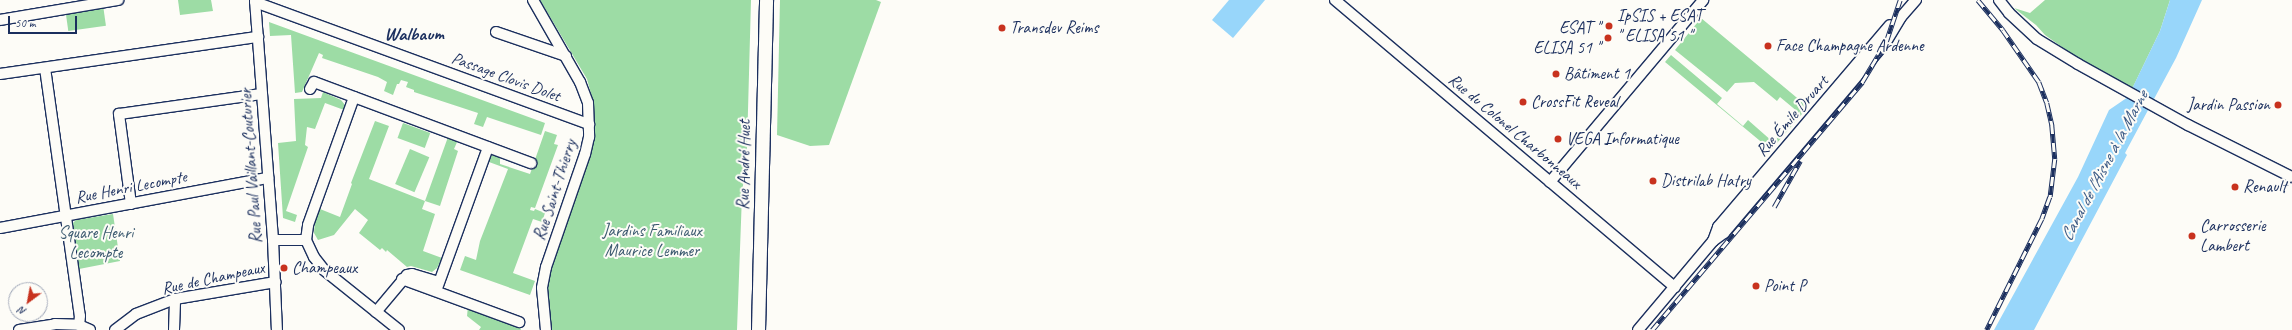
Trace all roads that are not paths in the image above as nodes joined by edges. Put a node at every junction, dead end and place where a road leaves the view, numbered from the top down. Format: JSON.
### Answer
{"nodes":[{"id":1,"x":118,"y":0,"type":"edge"},
{"id":2,"x":534,"y":0,"type":"edge"},
{"id":3,"x":766,"y":0,"type":"edge"},
{"id":4,"x":1335,"y":0,"type":"edge"},
{"id":5,"x":1703,"y":0,"type":"edge"},
{"id":6,"x":1916,"y":0,"type":"edge"},
{"id":7,"x":1999,"y":0,"type":"edge"},
{"id":8,"x":255,"y":1,"type":"edge"},
{"id":9,"x":0,"y":20,"type":"edge"},
{"id":10,"x":496,"y":32,"type":"dead end"},
{"id":11,"x":258,"y":37,"type":"junction"},
{"id":12,"x":566,"y":56,"type":"junction"},
{"id":13,"x":45,"y":68,"type":"junction"},
{"id":14,"x":0,"y":74,"type":"edge"},
{"id":15,"x":310,"y":89,"type":"dead end"},
{"id":16,"x":262,"y":94,"type":"junction"},
{"id":17,"x":354,"y":97,"type":"junction"},
{"id":18,"x":589,"y":124,"type":"junction"},
{"id":19,"x":488,"y":147,"type":"junction"},
{"id":20,"x":531,"y":163,"type":"dead end"},
{"id":21,"x":2292,"y":177,"type":"edge"},
{"id":22,"x":268,"y":178,"type":"junction"},
{"id":23,"x":1550,"y":182,"type":"junction"},
{"id":24,"x":131,"y":204,"type":"junction"},
{"id":25,"x":66,"y":216,"type":"junction"},
{"id":26,"x":0,"y":228,"type":"edge"},
{"id":27,"x":273,"y":240,"type":"junction"},
{"id":28,"x":306,"y":240,"type":"junction"},
{"id":29,"x":276,"y":282,"type":"junction"},
{"id":30,"x":437,"y":287,"type":"junction"},
{"id":31,"x":1675,"y":287,"type":"junction"},
{"id":32,"x":175,"y":299,"type":"junction"},
{"id":33,"x":376,"y":312,"type":"junction"},
{"id":34,"x":519,"y":322,"type":"dead end"},
{"id":35,"x":79,"y":325,"type":"junction"},
{"id":36,"x":18,"y":330,"type":"edge"},
{"id":37,"x":90,"y":330,"type":"edge"},
{"id":38,"x":114,"y":330,"type":"edge"},
{"id":39,"x":174,"y":330,"type":"edge"},
{"id":40,"x":277,"y":330,"type":"edge"},
{"id":41,"x":400,"y":330,"type":"edge"},
{"id":42,"x":546,"y":330,"type":"edge"},
{"id":43,"x":758,"y":330,"type":"edge"},
{"id":44,"x":1638,"y":330,"type":"edge"}],
"edges":[{"from":1,"to":9,"type":"street"},
{"from":2,"to":12,"type":"street","name":"Rue Saint-Thierry"},
{"from":3,"to":43,"type":"street","name":"Rue André Huet"},
{"from":4,"to":23,"type":"street","name":"Rue du Colonel Charbonneaux"},
{"from":5,"to":23,"type":"street"},
{"from":6,"to":31,"type":"street","name":"Rue Émile Druart"},
{"from":7,"to":21,"type":"street"},
{"from":8,"to":11,"type":"street","name":"Rue Paul Vaillant-Couturier"},
{"from":8,"to":18,"type":"street","name":"Passage Clovis Dolet"},
{"from":10,"to":12,"type":"street"},
{"from":11,"to":13,"type":"street"},
{"from":11,"to":16,"type":"street","name":"Rue Paul Vaillant-Couturier"},
{"from":12,"to":18,"type":"street","name":"Rue Saint-Thierry"},
{"from":13,"to":14,"type":"street"},
{"from":13,"to":25,"type":"street"},
{"from":15,"to":17,"type":"street"},
{"from":16,"to":22,"type":"street","name":"Rue Paul Vaillant-Couturier"},
{"from":16,"to":24,"type":"street"},
{"from":17,"to":19,"type":"street"},
{"from":17,"to":28,"type":"street"},
{"from":18,"to":42,"type":"street","name":"Rue Saint-Thierry"},
{"from":19,"to":20,"type":"street"},
{"from":19,"to":30,"type":"street"},
{"from":22,"to":24,"type":"street","name":"Rue Henri Lecompte"},
{"from":22,"to":27,"type":"street","name":"Rue Paul Vaillant-Couturier"},
{"from":23,"to":31,"type":"street","name":"Rue du Colonel Charbonneaux"},
{"from":24,"to":25,"type":"street","name":"Rue Henri Lecompte"},
{"from":25,"to":26,"type":"street","name":"Rue Henri Lecompte"},
{"from":25,"to":35,"type":"street"},
{"from":27,"to":28,"type":"street"},
{"from":27,"to":29,"type":"street","name":"Rue Paul Vaillant-Couturier"},
{"from":28,"to":33,"type":"street"},
{"from":29,"to":32,"type":"street","name":"Rue de Champeaux"},
{"from":29,"to":40,"type":"street","name":"Rue Paul Vaillant-Couturier"},
{"from":30,"to":33,"type":"street"},
{"from":30,"to":34,"type":"street"},
{"from":31,"to":44,"type":"street","name":"Rue Émile Druart"},
{"from":32,"to":38,"type":"street","name":"Rue de Champeaux"},
{"from":32,"to":39,"type":"street"},
{"from":33,"to":41,"type":"street"},
{"from":35,"to":36,"type":"street"},
{"from":35,"to":37,"type":"street"}]}
